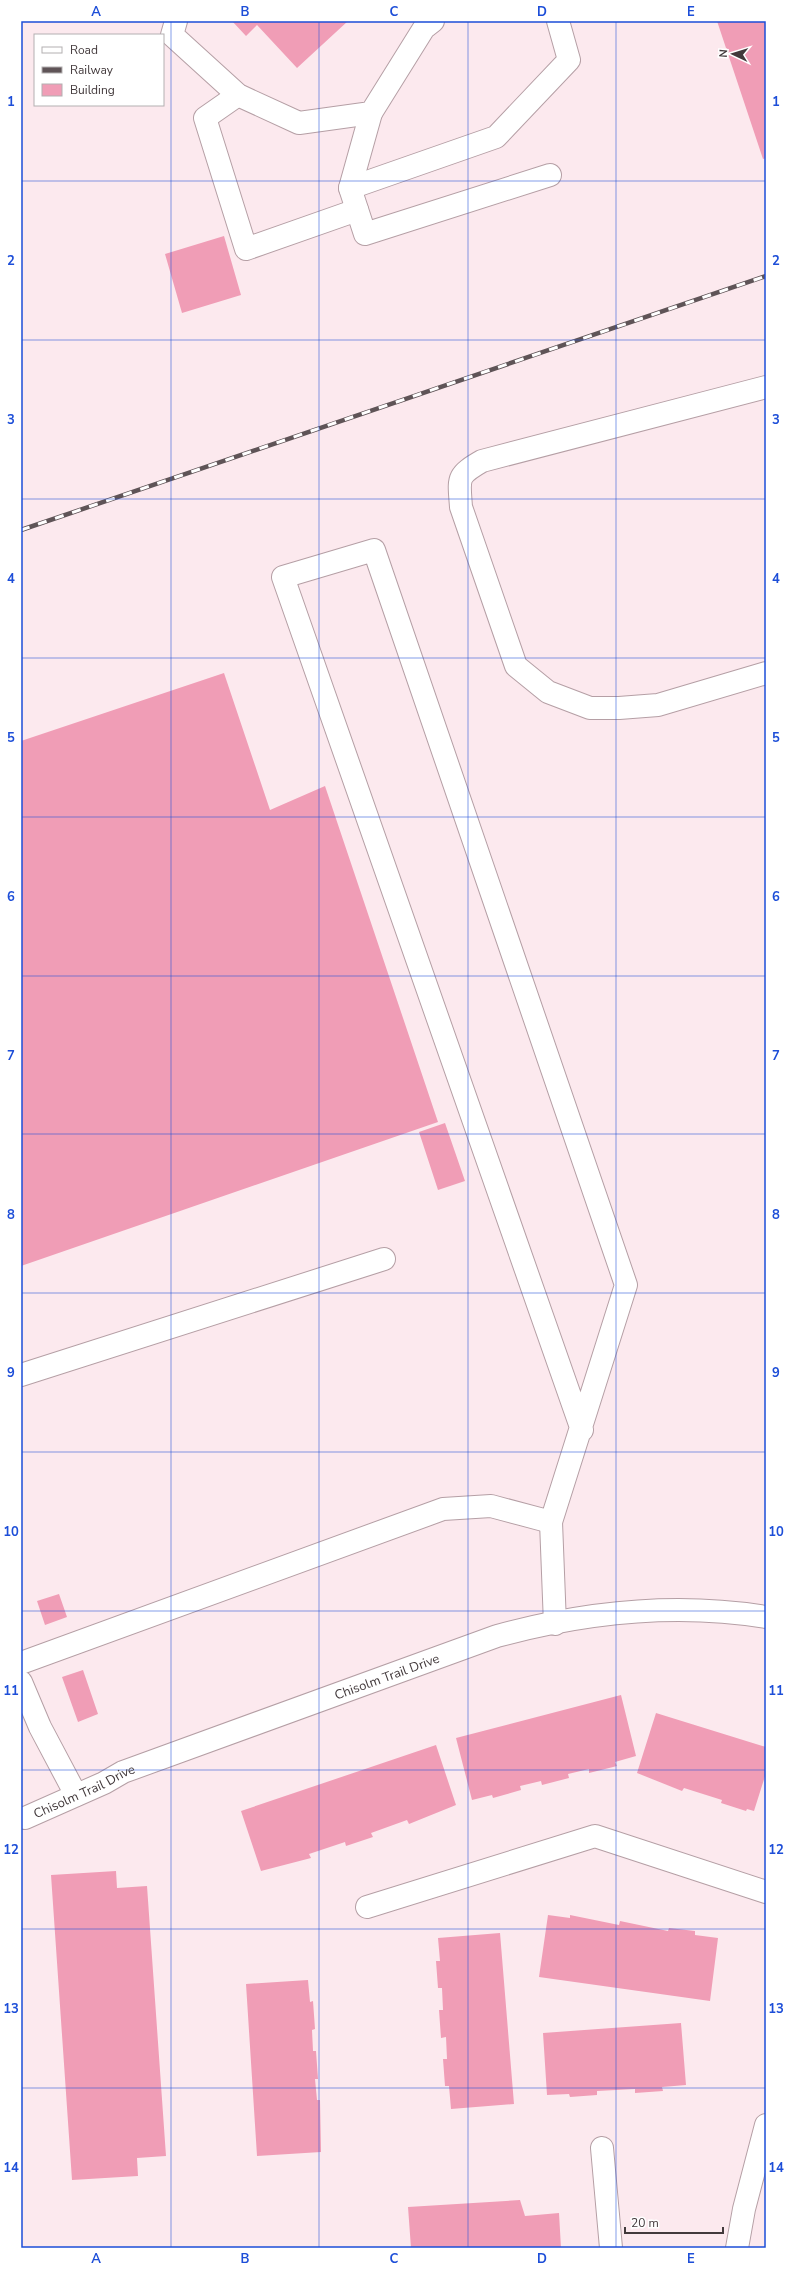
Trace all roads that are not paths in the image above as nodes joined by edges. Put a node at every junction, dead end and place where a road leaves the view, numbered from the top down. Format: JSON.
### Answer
{"nodes":[{"id":1,"x":176,"y":21,"type":"edge"},
{"id":2,"x":433,"y":21,"type":"edge"},
{"id":3,"x":558,"y":21,"type":"edge"},
{"id":4,"x":238,"y":95,"type":"junction"},
{"id":5,"x":370,"y":113,"type":"junction"},
{"id":6,"x":550,"y":175,"type":"dead end"},
{"id":7,"x":350,"y":188,"type":"junction"},
{"id":8,"x":357,"y":210,"type":"junction"},
{"id":9,"x":766,"y":387,"type":"edge"},
{"id":10,"x":766,"y":673,"type":"edge"},
{"id":11,"x":384,"y":1259,"type":"dead end"},
{"id":12,"x":21,"y":1375,"type":"edge"},
{"id":13,"x":582,"y":1430,"type":"junction"},
{"id":14,"x":552,"y":1522,"type":"junction"},
{"id":15,"x":766,"y":1617,"type":"edge"},
{"id":16,"x":555,"y":1624,"type":"junction"},
{"id":17,"x":21,"y":1663,"type":"edge"},
{"id":18,"x":21,"y":1682,"type":"edge"},
{"id":19,"x":76,"y":1795,"type":"junction"},
{"id":20,"x":25,"y":1818,"type":"dead end"},
{"id":21,"x":766,"y":1892,"type":"edge"},
{"id":22,"x":367,"y":1906,"type":"dead end"},
{"id":23,"x":766,"y":2125,"type":"edge"},
{"id":24,"x":602,"y":2148,"type":"dead end"},
{"id":25,"x":610,"y":2248,"type":"edge"},
{"id":26,"x":737,"y":2248,"type":"edge"}],
"edges":[{"from":1,"to":4,"type":"street"},
{"from":2,"to":5,"type":"street"},
{"from":3,"to":7,"type":"street"},
{"from":4,"to":5,"type":"street"},
{"from":4,"to":8,"type":"street"},
{"from":5,"to":7,"type":"street"},
{"from":6,"to":8,"type":"street"},
{"from":7,"to":8,"type":"street"},
{"from":9,"to":10,"type":"street"},
{"from":11,"to":12,"type":"street"},
{"from":13,"to":13,"type":"street"},
{"from":13,"to":14,"type":"street"},
{"from":14,"to":16,"type":"street"},
{"from":14,"to":17,"type":"street"},
{"from":15,"to":16,"type":"street","name":"Chisolm Trail Drive"},
{"from":16,"to":19,"type":"street","name":"Chisolm Trail Drive"},
{"from":18,"to":19,"type":"street"},
{"from":19,"to":20,"type":"street","name":"Chisolm Trail Drive"},
{"from":21,"to":22,"type":"street"},
{"from":23,"to":26,"type":"street"},
{"from":24,"to":25,"type":"street"}]}
